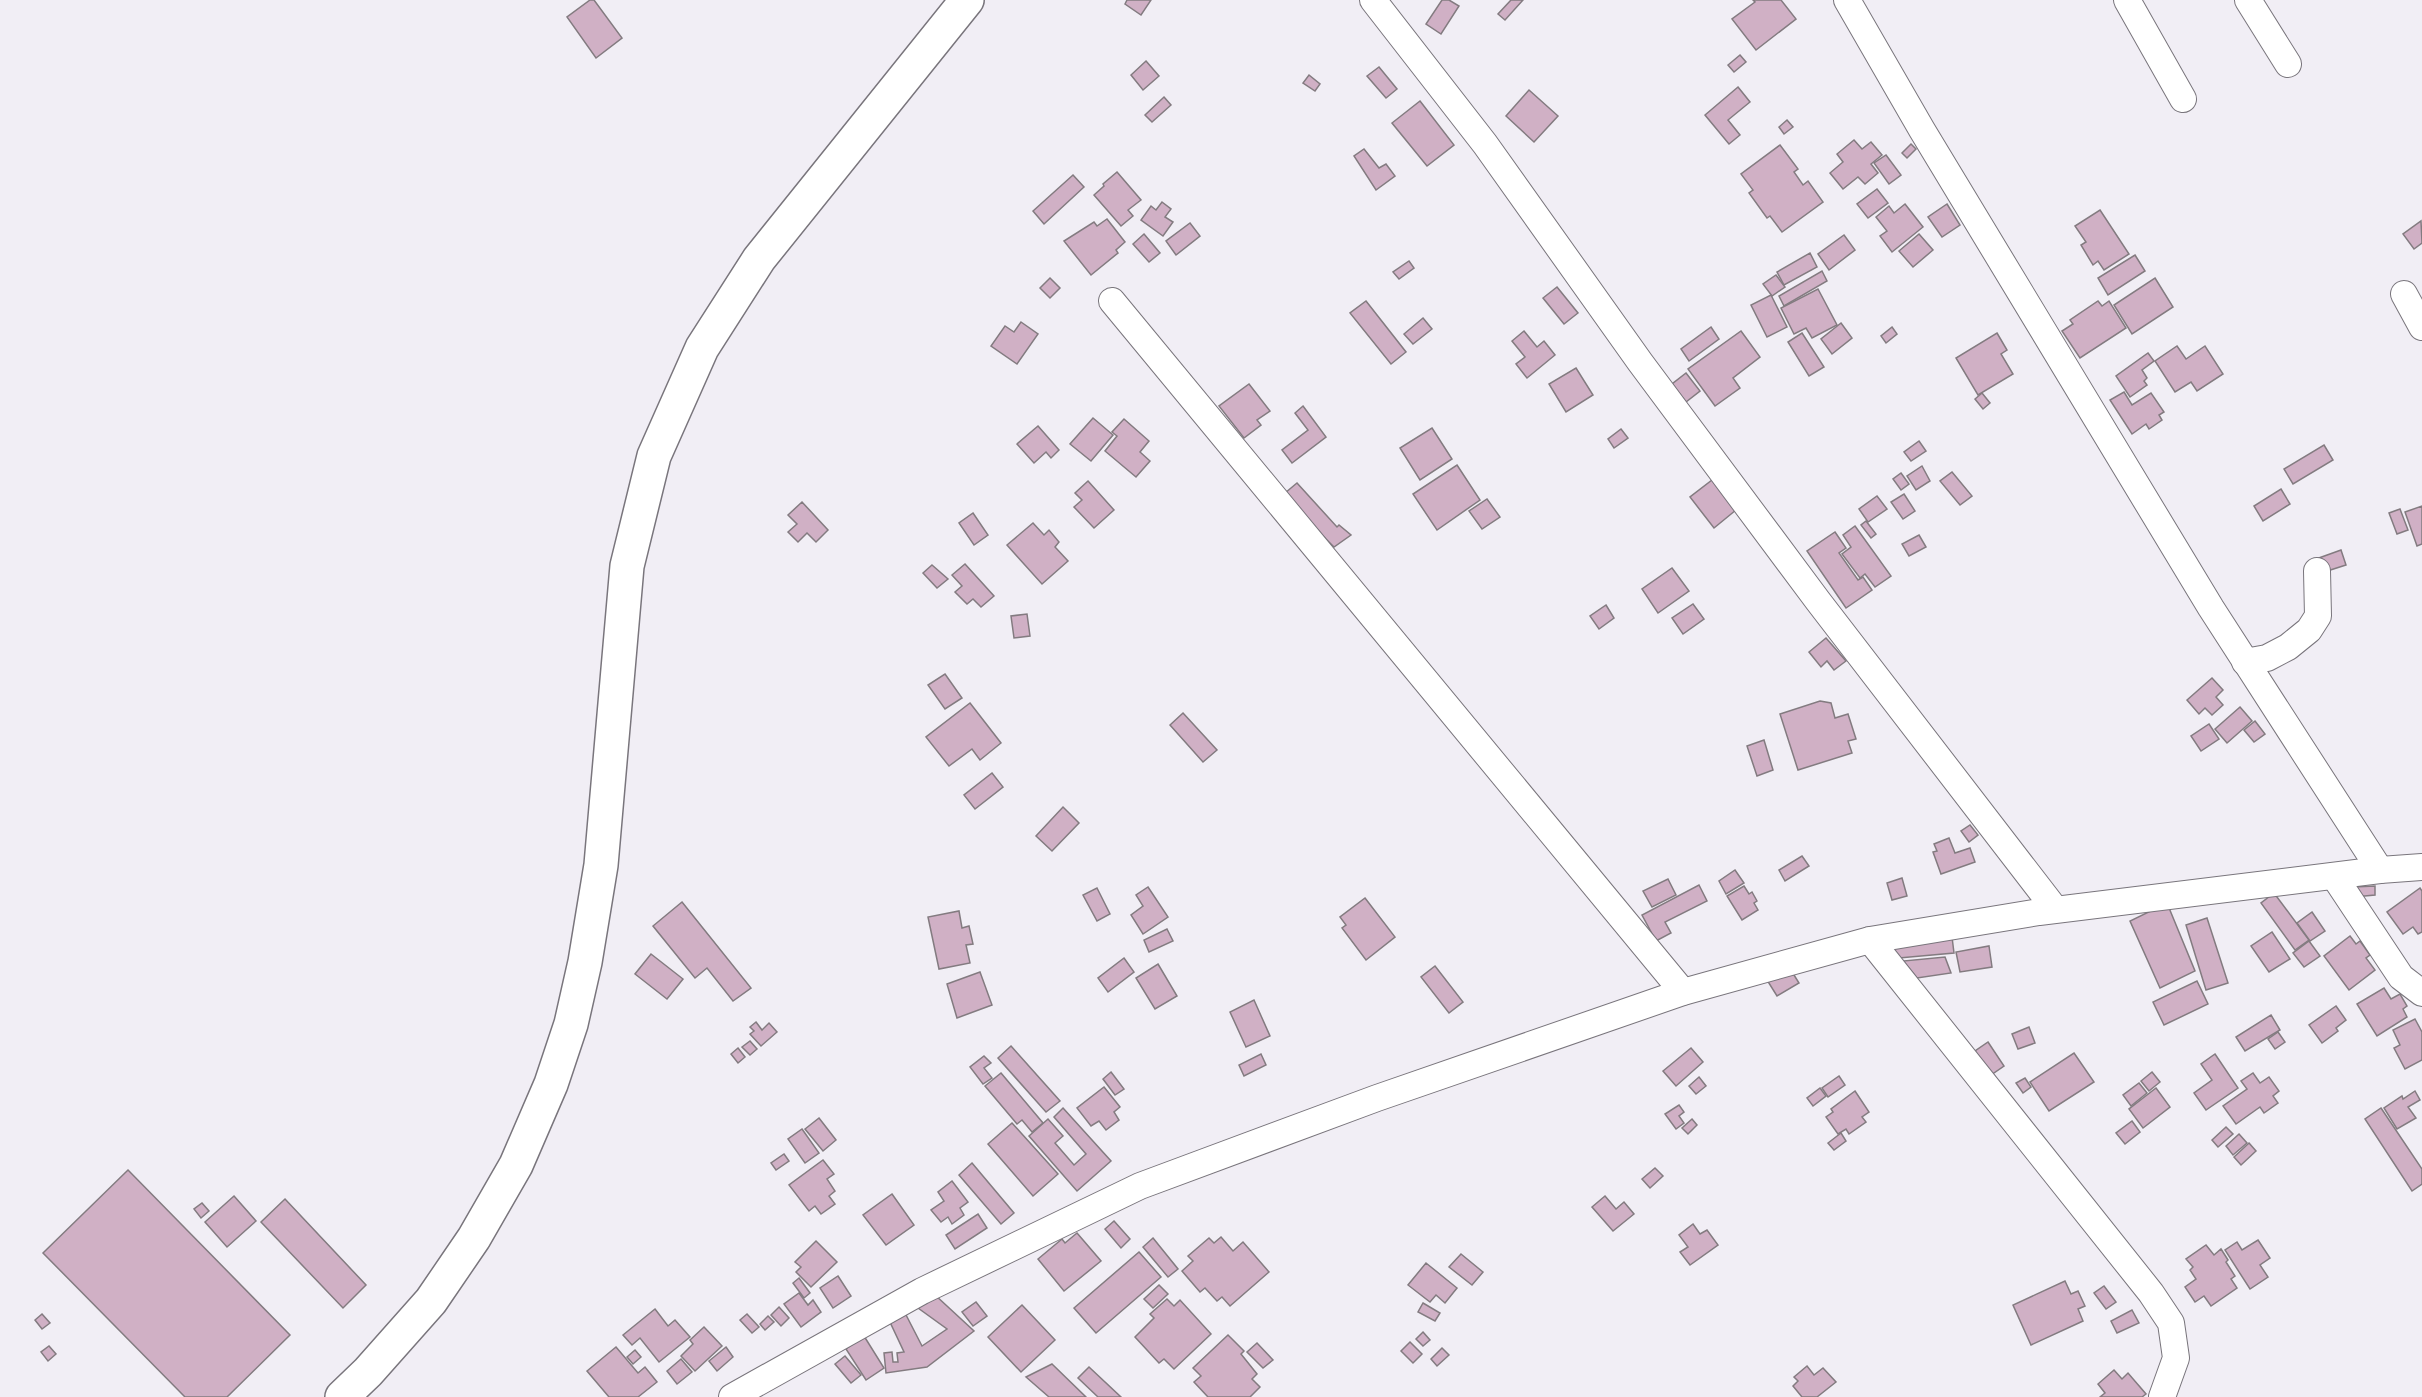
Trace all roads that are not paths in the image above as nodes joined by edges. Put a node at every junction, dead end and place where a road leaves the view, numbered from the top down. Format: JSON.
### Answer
{"nodes":[{"id":1,"x":968,"y":0,"type":"edge"},
{"id":2,"x":1373,"y":0,"type":"edge"},
{"id":3,"x":1847,"y":0,"type":"edge"},
{"id":4,"x":2127,"y":0,"type":"edge"},
{"id":5,"x":2248,"y":0,"type":"edge"},
{"id":6,"x":2288,"y":64,"type":"dead end"},
{"id":7,"x":2183,"y":99,"type":"dead end"},
{"id":8,"x":2404,"y":294,"type":"dead end"},
{"id":9,"x":1112,"y":301,"type":"dead end"},
{"id":10,"x":2422,"y":327,"type":"edge"},
{"id":11,"x":2318,"y":571,"type":"dead end"},
{"id":12,"x":2245,"y":662,"type":"junction"},
{"id":13,"x":2422,"y":867,"type":"edge"},
{"id":14,"x":2380,"y":870,"type":"junction"},
{"id":15,"x":2334,"y":876,"type":"junction"},
{"id":16,"x":2055,"y":909,"type":"junction"},
{"id":17,"x":1870,"y":940,"type":"junction"},
{"id":18,"x":1683,"y":992,"type":"junction"},
{"id":19,"x":2422,"y":993,"type":"edge"},
{"id":20,"x":342,"y":1397,"type":"edge"},
{"id":21,"x":732,"y":1397,"type":"edge"},
{"id":22,"x":2162,"y":1397,"type":"edge"}],
"edges":[{"from":1,"to":20,"type":"main road"},
{"from":2,"to":16,"type":"street"},
{"from":3,"to":12,"type":"street"},
{"from":4,"to":7,"type":"street"},
{"from":5,"to":6,"type":"street"},
{"from":8,"to":10,"type":"street"},
{"from":9,"to":18,"type":"street"},
{"from":11,"to":12,"type":"street"},
{"from":12,"to":14,"type":"street"},
{"from":13,"to":14,"type":"street"},
{"from":14,"to":15,"type":"street"},
{"from":15,"to":16,"type":"street"},
{"from":15,"to":19,"type":"street"},
{"from":16,"to":17,"type":"street"},
{"from":17,"to":18,"type":"street"},
{"from":17,"to":22,"type":"street"},
{"from":18,"to":21,"type":"street"}]}
